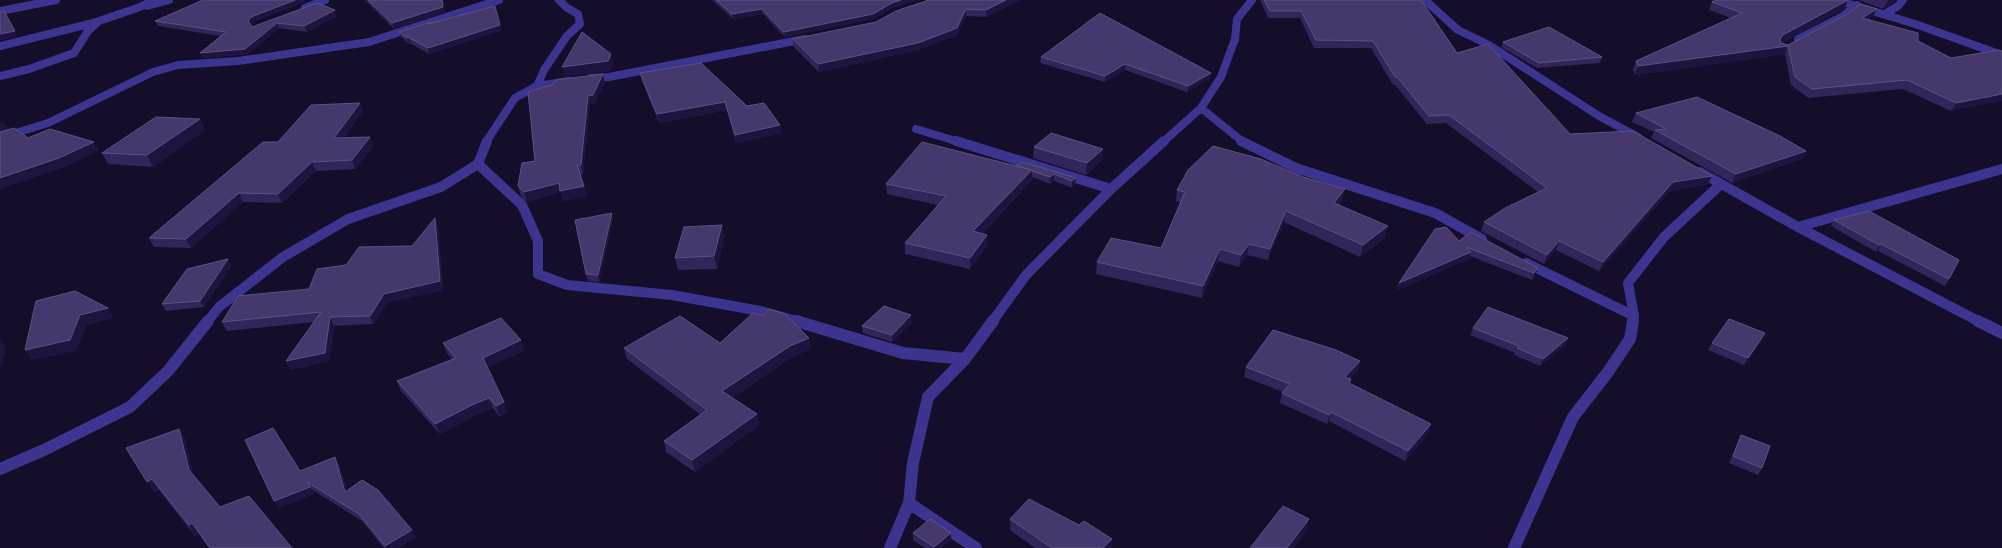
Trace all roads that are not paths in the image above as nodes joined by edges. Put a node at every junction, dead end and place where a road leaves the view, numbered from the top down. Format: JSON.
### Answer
{"nodes":[{"id":1,"x":56,"y":0,"type":"edge"},
{"id":2,"x":154,"y":0,"type":"edge"},
{"id":3,"x":168,"y":0,"type":"edge"},
{"id":4,"x":325,"y":0,"type":"edge"},
{"id":5,"x":499,"y":0,"type":"edge"},
{"id":6,"x":559,"y":0,"type":"edge"},
{"id":7,"x":1252,"y":0,"type":"edge"},
{"id":8,"x":1425,"y":0,"type":"edge"},
{"id":9,"x":1836,"y":0,"type":"edge"},
{"id":10,"x":1903,"y":0,"type":"edge"},
{"id":11,"x":1857,"y":5,"type":"junction"},
{"id":12,"x":143,"y":7,"type":"junction"},
{"id":13,"x":300,"y":10,"type":"edge"},
{"id":14,"x":0,"y":11,"type":"edge"},
{"id":15,"x":1885,"y":14,"type":"junction"},
{"id":16,"x":98,"y":22,"type":"junction"},
{"id":17,"x":814,"y":37,"type":"edge"},
{"id":18,"x":1789,"y":44,"type":"edge"},
{"id":19,"x":0,"y":46,"type":"edge"},
{"id":20,"x":2002,"y":55,"type":"edge"},
{"id":21,"x":0,"y":76,"type":"edge"},
{"id":22,"x":537,"y":86,"type":"junction"},
{"id":23,"x":1201,"y":108,"type":"junction"},
{"id":24,"x":916,"y":130,"type":"dead end"},
{"id":25,"x":0,"y":138,"type":"edge"},
{"id":26,"x":1646,"y":142,"type":"edge"},
{"id":27,"x":478,"y":164,"type":"junction"},
{"id":28,"x":1694,"y":168,"type":"edge"},
{"id":29,"x":2002,"y":169,"type":"edge"},
{"id":30,"x":1721,"y":184,"type":"junction"},
{"id":31,"x":1111,"y":189,"type":"junction"},
{"id":32,"x":1798,"y":227,"type":"junction"},
{"id":33,"x":1488,"y":242,"type":"edge"},
{"id":34,"x":1514,"y":257,"type":"edge"},
{"id":35,"x":1634,"y":316,"type":"junction"},
{"id":36,"x":2002,"y":333,"type":"edge"},
{"id":37,"x":965,"y":358,"type":"junction"},
{"id":38,"x":0,"y":469,"type":"edge"},
{"id":39,"x":909,"y":503,"type":"junction"},
{"id":40,"x":890,"y":548,"type":"edge"},
{"id":41,"x":976,"y":548,"type":"edge"},
{"id":42,"x":1514,"y":548,"type":"edge"}],
"edges":[{"from":1,"to":14,"type":"street"},
{"from":2,"to":12,"type":"street"},
{"from":3,"to":12,"type":"street"},
{"from":4,"to":13,"type":"street"},
{"from":5,"to":25,"type":"street"},
{"from":6,"to":22,"type":"street"},
{"from":7,"to":23,"type":"street"},
{"from":8,"to":26,"type":"street"},
{"from":9,"to":11,"type":"street"},
{"from":10,"to":15,"type":"street"},
{"from":11,"to":15,"type":"street"},
{"from":11,"to":18,"type":"street"},
{"from":12,"to":16,"type":"street"},
{"from":15,"to":20,"type":"street"},
{"from":16,"to":19,"type":"street"},
{"from":16,"to":21,"type":"street"},
{"from":17,"to":22,"type":"street"},
{"from":22,"to":27,"type":"street"},
{"from":23,"to":31,"type":"street"},
{"from":23,"to":33,"type":"street"},
{"from":24,"to":31,"type":"street"},
{"from":27,"to":37,"type":"street"},
{"from":27,"to":38,"type":"street"},
{"from":28,"to":30,"type":"street"},
{"from":29,"to":32,"type":"street"},
{"from":30,"to":32,"type":"street"},
{"from":30,"to":35,"type":"street"},
{"from":31,"to":37,"type":"street"},
{"from":32,"to":36,"type":"street"},
{"from":34,"to":35,"type":"street"},
{"from":35,"to":42,"type":"street"},
{"from":37,"to":39,"type":"street"},
{"from":39,"to":40,"type":"street"},
{"from":39,"to":41,"type":"street"}]}
